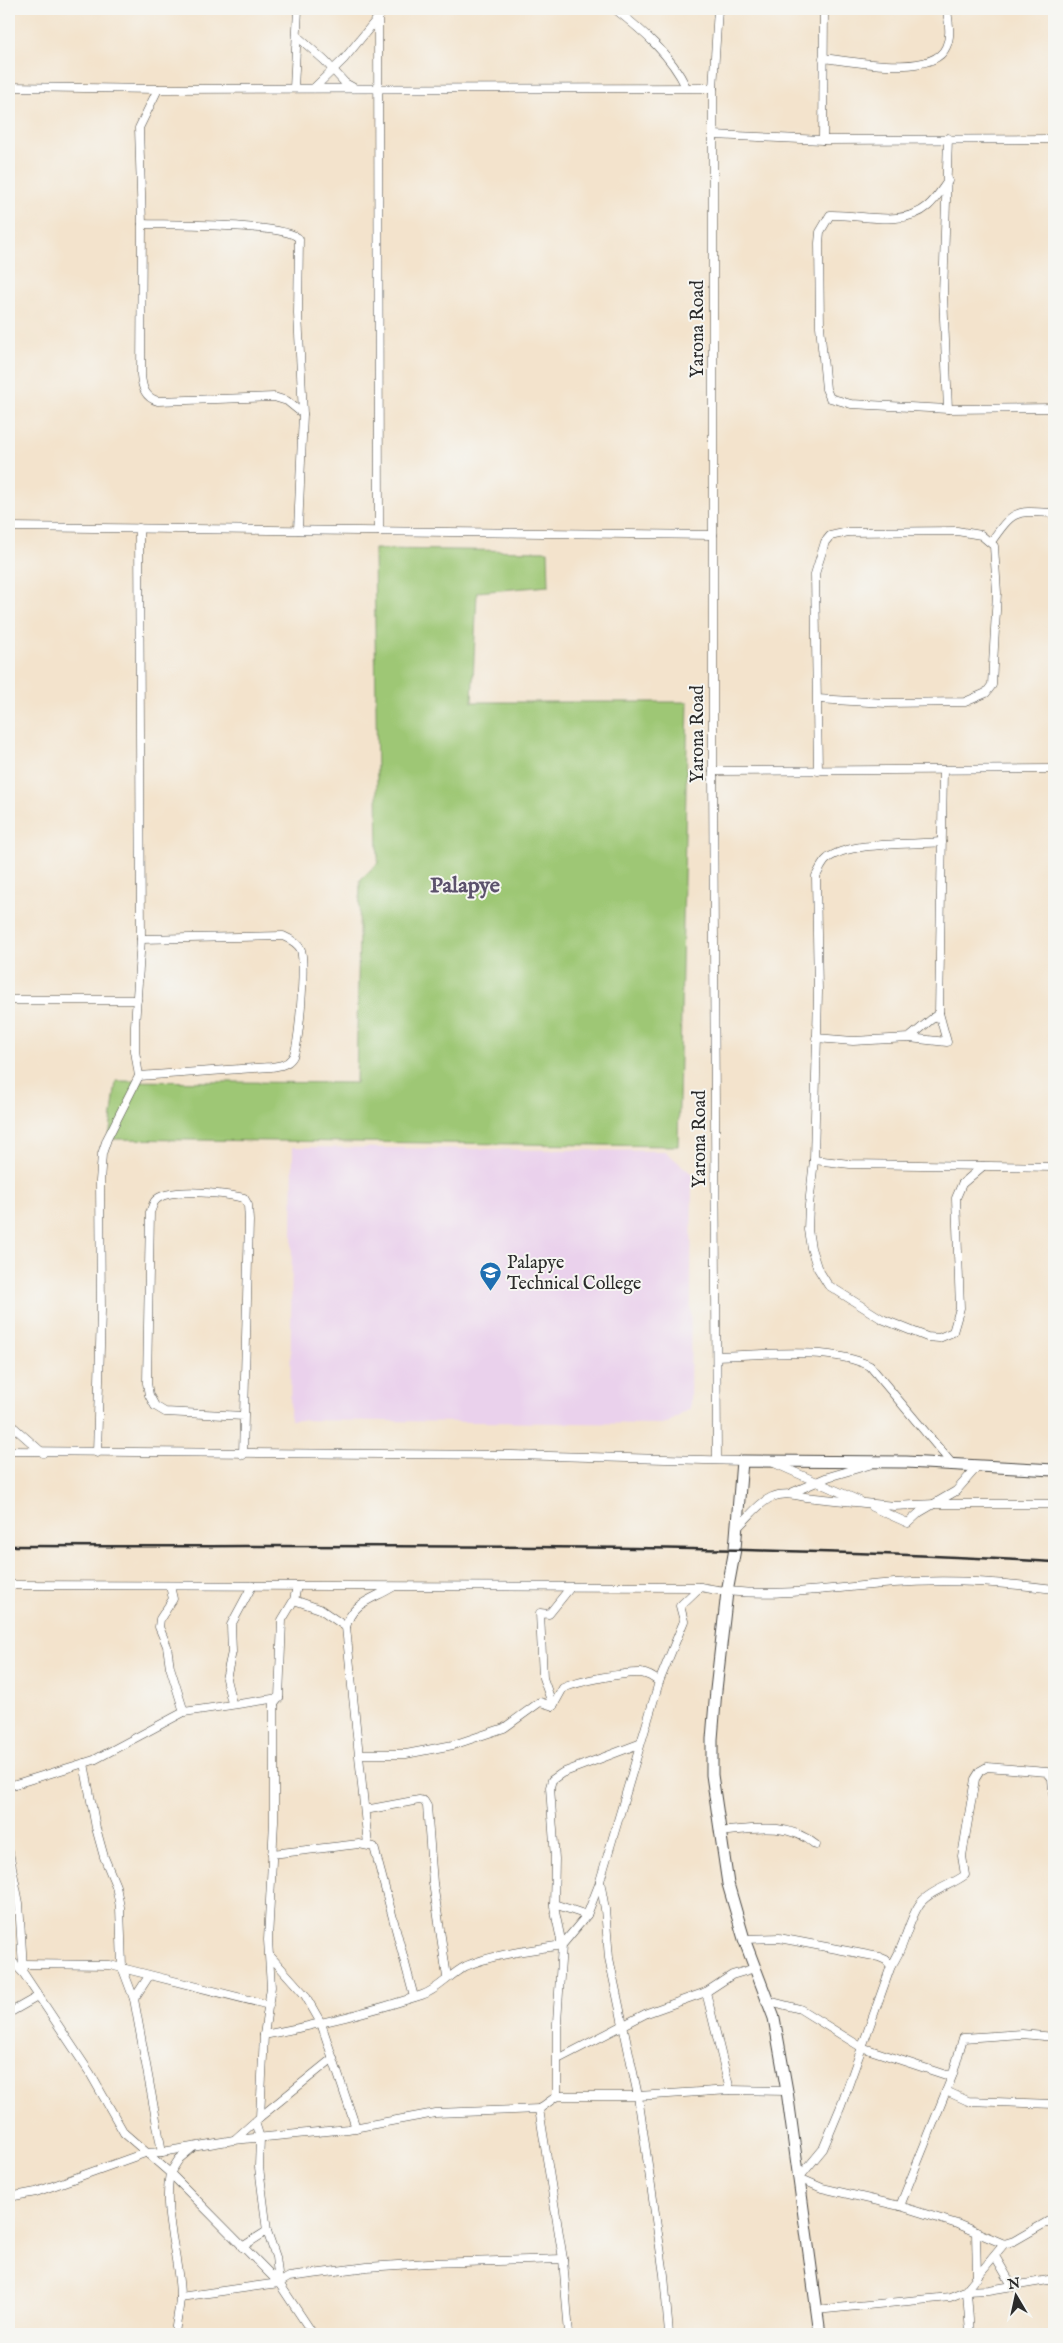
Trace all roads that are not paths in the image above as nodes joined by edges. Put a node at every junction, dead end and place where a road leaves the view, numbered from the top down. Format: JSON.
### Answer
{"nodes":[{"id":1,"x":298,"y":9,"type":"edge"},
{"id":2,"x":385,"y":9,"type":"edge"},
{"id":3,"x":615,"y":9,"type":"edge"},
{"id":4,"x":718,"y":9,"type":"edge"},
{"id":5,"x":824,"y":9,"type":"edge"},
{"id":6,"x":948,"y":9,"type":"edge"},
{"id":7,"x":378,"y":12,"type":"edge"},
{"id":8,"x":297,"y":36,"type":"junction"},
{"id":9,"x":822,"y":58,"type":"junction"},
{"id":10,"x":332,"y":70,"type":"junction"},
{"id":11,"x":9,"y":87,"type":"edge"},
{"id":12,"x":686,"y":87,"type":"junction"},
{"id":13,"x":294,"y":88,"type":"junction"},
{"id":14,"x":314,"y":88,"type":"junction"},
{"id":15,"x":354,"y":88,"type":"junction"},
{"id":16,"x":379,"y":88,"type":"junction"},
{"id":17,"x":713,"y":88,"type":"junction"},
{"id":18,"x":158,"y":89,"type":"junction"},
{"id":19,"x":713,"y":136,"type":"junction"},
{"id":20,"x":948,"y":138,"type":"junction"},
{"id":21,"x":1054,"y":139,"type":"edge"},
{"id":22,"x":822,"y":140,"type":"junction"},
{"id":23,"x":948,"y":181,"type":"junction"},
{"id":24,"x":142,"y":224,"type":"junction"},
{"id":25,"x":1054,"y":408,"type":"edge"},
{"id":26,"x":948,"y":409,"type":"junction"},
{"id":27,"x":303,"y":414,"type":"junction"},
{"id":28,"x":1054,"y":513,"type":"edge"},
{"id":29,"x":9,"y":527,"type":"edge"},
{"id":30,"x":139,"y":528,"type":"junction"},
{"id":31,"x":298,"y":530,"type":"junction"},
{"id":32,"x":379,"y":531,"type":"junction"},
{"id":33,"x":713,"y":535,"type":"junction"},
{"id":34,"x":991,"y":542,"type":"junction"},
{"id":35,"x":817,"y":699,"type":"junction"},
{"id":36,"x":1054,"y":769,"type":"edge"},
{"id":37,"x":943,"y":770,"type":"junction"},
{"id":38,"x":712,"y":771,"type":"junction"},
{"id":39,"x":818,"y":771,"type":"junction"},
{"id":40,"x":942,"y":842,"type":"junction"},
{"id":41,"x":141,"y":939,"type":"junction"},
{"id":42,"x":9,"y":1000,"type":"edge"},
{"id":43,"x":137,"y":1000,"type":"junction"},
{"id":44,"x":939,"y":1013,"type":"junction"},
{"id":45,"x":816,"y":1038,"type":"junction"},
{"id":46,"x":909,"y":1038,"type":"junction"},
{"id":47,"x":139,"y":1076,"type":"junction"},
{"id":48,"x":814,"y":1160,"type":"junction"},
{"id":49,"x":983,"y":1166,"type":"junction"},
{"id":50,"x":1054,"y":1167,"type":"edge"},
{"id":51,"x":717,"y":1356,"type":"junction"},
{"id":52,"x":244,"y":1416,"type":"junction"},
{"id":53,"x":9,"y":1423,"type":"edge"},
{"id":54,"x":9,"y":1451,"type":"edge"},
{"id":55,"x":43,"y":1452,"type":"junction"},
{"id":56,"x":97,"y":1453,"type":"junction"},
{"id":57,"x":243,"y":1455,"type":"junction"},
{"id":58,"x":717,"y":1459,"type":"junction"},
{"id":59,"x":742,"y":1461,"type":"junction"},
{"id":60,"x":771,"y":1461,"type":"junction"},
{"id":61,"x":880,"y":1461,"type":"junction"},
{"id":62,"x":953,"y":1465,"type":"junction"},
{"id":63,"x":978,"y":1466,"type":"junction"},
{"id":64,"x":1054,"y":1470,"type":"edge"},
{"id":65,"x":817,"y":1482,"type":"junction"},
{"id":66,"x":791,"y":1493,"type":"junction"},
{"id":67,"x":865,"y":1503,"type":"junction"},
{"id":68,"x":935,"y":1504,"type":"junction"},
{"id":69,"x":1054,"y":1504,"type":"edge"},
{"id":70,"x":737,"y":1528,"type":"junction"},
{"id":71,"x":9,"y":1585,"type":"edge"},
{"id":72,"x":170,"y":1586,"type":"junction"},
{"id":73,"x":252,"y":1586,"type":"junction"},
{"id":74,"x":297,"y":1586,"type":"junction"},
{"id":75,"x":393,"y":1587,"type":"junction"},
{"id":76,"x":700,"y":1587,"type":"junction"},
{"id":77,"x":570,"y":1588,"type":"junction"},
{"id":78,"x":1054,"y":1589,"type":"edge"},
{"id":79,"x":727,"y":1592,"type":"junction"},
{"id":80,"x":294,"y":1600,"type":"junction"},
{"id":81,"x":346,"y":1627,"type":"junction"},
{"id":82,"x":659,"y":1682,"type":"junction"},
{"id":83,"x":279,"y":1698,"type":"junction"},
{"id":84,"x":232,"y":1703,"type":"junction"},
{"id":85,"x":553,"y":1706,"type":"junction"},
{"id":86,"x":184,"y":1712,"type":"junction"},
{"id":87,"x":639,"y":1744,"type":"junction"},
{"id":88,"x":360,"y":1754,"type":"junction"},
{"id":89,"x":84,"y":1764,"type":"junction"},
{"id":90,"x":9,"y":1786,"type":"edge"},
{"id":91,"x":1054,"y":1804,"type":"edge"},
{"id":92,"x":365,"y":1810,"type":"junction"},
{"id":93,"x":719,"y":1832,"type":"junction"},
{"id":94,"x":368,"y":1845,"type":"junction"},
{"id":95,"x":816,"y":1845,"type":"dead end"},
{"id":96,"x":9,"y":1852,"type":"edge"},
{"id":97,"x":272,"y":1854,"type":"junction"},
{"id":98,"x":600,"y":1881,"type":"junction"},
{"id":99,"x":554,"y":1904,"type":"junction"},
{"id":100,"x":587,"y":1915,"type":"junction"},
{"id":101,"x":744,"y":1939,"type":"junction"},
{"id":102,"x":562,"y":1945,"type":"junction"},
{"id":103,"x":271,"y":1957,"type":"junction"},
{"id":104,"x":9,"y":1958,"type":"edge"},
{"id":105,"x":23,"y":1964,"type":"junction"},
{"id":106,"x":891,"y":1966,"type":"junction"},
{"id":107,"x":122,"y":1967,"type":"junction"},
{"id":108,"x":755,"y":1968,"type":"junction"},
{"id":109,"x":24,"y":1974,"type":"junction"},
{"id":110,"x":149,"y":1976,"type":"junction"},
{"id":111,"x":447,"y":1977,"type":"junction"},
{"id":112,"x":706,"y":1992,"type":"junction"},
{"id":113,"x":39,"y":1996,"type":"junction"},
{"id":114,"x":414,"y":1997,"type":"junction"},
{"id":115,"x":134,"y":1999,"type":"junction"},
{"id":116,"x":765,"y":2000,"type":"junction"},
{"id":117,"x":269,"y":2005,"type":"junction"},
{"id":118,"x":9,"y":2013,"type":"edge"},
{"id":119,"x":321,"y":2023,"type":"junction"},
{"id":120,"x":623,"y":2025,"type":"junction"},
{"id":121,"x":264,"y":2036,"type":"junction"},
{"id":122,"x":1054,"y":2037,"type":"edge"},
{"id":123,"x":861,"y":2047,"type":"junction"},
{"id":124,"x":333,"y":2058,"type":"junction"},
{"id":125,"x":558,"y":2059,"type":"junction"},
{"id":126,"x":953,"y":2074,"type":"junction"},
{"id":127,"x":730,"y":2090,"type":"junction"},
{"id":128,"x":787,"y":2091,"type":"junction"},
{"id":129,"x":946,"y":2091,"type":"junction"},
{"id":130,"x":557,"y":2096,"type":"junction"},
{"id":131,"x":638,"y":2096,"type":"junction"},
{"id":132,"x":1054,"y":2104,"type":"edge"},
{"id":133,"x":539,"y":2109,"type":"junction"},
{"id":134,"x":257,"y":2119,"type":"junction"},
{"id":135,"x":356,"y":2128,"type":"junction"},
{"id":136,"x":260,"y":2138,"type":"junction"},
{"id":137,"x":234,"y":2140,"type":"junction"},
{"id":138,"x":193,"y":2147,"type":"junction"},
{"id":139,"x":162,"y":2152,"type":"junction"},
{"id":140,"x":145,"y":2153,"type":"junction"},
{"id":141,"x":170,"y":2173,"type":"junction"},
{"id":142,"x":799,"y":2178,"type":"junction"},
{"id":143,"x":9,"y":2197,"type":"edge"},
{"id":144,"x":900,"y":2206,"type":"junction"},
{"id":145,"x":1054,"y":2218,"type":"edge"},
{"id":146,"x":267,"y":2231,"type":"junction"},
{"id":147,"x":976,"y":2232,"type":"junction"},
{"id":148,"x":1004,"y":2244,"type":"junction"},
{"id":149,"x":242,"y":2247,"type":"junction"},
{"id":150,"x":995,"y":2256,"type":"junction"},
{"id":151,"x":563,"y":2259,"type":"junction"},
{"id":152,"x":977,"y":2278,"type":"junction"},
{"id":153,"x":1054,"y":2279,"type":"edge"},
{"id":154,"x":279,"y":2283,"type":"junction"},
{"id":155,"x":1013,"y":2287,"type":"junction"},
{"id":156,"x":966,"y":2292,"type":"junction"},
{"id":157,"x":180,"y":2297,"type":"junction"},
{"id":158,"x":816,"y":2310,"type":"junction"},
{"id":159,"x":311,"y":2331,"type":"edge"},
{"id":160,"x":176,"y":2334,"type":"edge"},
{"id":161,"x":303,"y":2334,"type":"edge"},
{"id":162,"x":569,"y":2334,"type":"edge"},
{"id":163,"x":669,"y":2334,"type":"edge"},
{"id":164,"x":820,"y":2334,"type":"edge"},
{"id":165,"x":970,"y":2334,"type":"edge"}],
"edges":[{"from":1,"to":8,"type":"street"},
{"from":2,"to":7,"type":"street"},
{"from":3,"to":12,"type":"street"},
{"from":4,"to":17,"type":"street","name":"Yarona Road"},
{"from":5,"to":9,"type":"street"},
{"from":6,"to":9,"type":"street"},
{"from":7,"to":10,"type":"street"},
{"from":7,"to":16,"type":"street"},
{"from":8,"to":10,"type":"street"},
{"from":8,"to":13,"type":"street"},
{"from":9,"to":22,"type":"street"},
{"from":10,"to":14,"type":"street"},
{"from":10,"to":15,"type":"street"},
{"from":11,"to":18,"type":"street"},
{"from":12,"to":16,"type":"street"},
{"from":12,"to":17,"type":"street"},
{"from":13,"to":14,"type":"street"},
{"from":13,"to":18,"type":"street"},
{"from":14,"to":15,"type":"street"},
{"from":15,"to":16,"type":"street"},
{"from":16,"to":32,"type":"street"},
{"from":17,"to":19,"type":"street","name":"Yarona Road"},
{"from":18,"to":24,"type":"street"},
{"from":19,"to":22,"type":"street"},
{"from":19,"to":33,"type":"street","name":"Yarona Road"},
{"from":20,"to":21,"type":"street"},
{"from":20,"to":22,"type":"street"},
{"from":20,"to":23,"type":"street"},
{"from":23,"to":26,"type":"street"},
{"from":23,"to":26,"type":"street"},
{"from":24,"to":27,"type":"street"},
{"from":24,"to":27,"type":"street"},
{"from":25,"to":26,"type":"street"},
{"from":27,"to":31,"type":"street"},
{"from":28,"to":34,"type":"street"},
{"from":29,"to":30,"type":"street"},
{"from":30,"to":31,"type":"street"},
{"from":30,"to":41,"type":"street"},
{"from":31,"to":32,"type":"street"},
{"from":32,"to":33,"type":"street"},
{"from":33,"to":38,"type":"street","name":"Yarona Road"},
{"from":34,"to":35,"type":"street"},
{"from":34,"to":35,"type":"street"},
{"from":35,"to":39,"type":"street"},
{"from":36,"to":37,"type":"street"},
{"from":37,"to":39,"type":"street"},
{"from":37,"to":40,"type":"street"},
{"from":38,"to":39,"type":"street"},
{"from":38,"to":51,"type":"street","name":"Yarona Road"},
{"from":40,"to":44,"type":"street"},
{"from":40,"to":45,"type":"street"},
{"from":41,"to":43,"type":"street"},
{"from":41,"to":47,"type":"street"},
{"from":42,"to":43,"type":"street"},
{"from":43,"to":47,"type":"street"},
{"from":44,"to":46,"type":"street"},
{"from":44,"to":46,"type":"street"},
{"from":45,"to":46,"type":"street"},
{"from":45,"to":48,"type":"street"},
{"from":47,"to":56,"type":"street"},
{"from":48,"to":49,"type":"street"},
{"from":48,"to":49,"type":"street"},
{"from":49,"to":50,"type":"street"},
{"from":51,"to":58,"type":"street","name":"Yarona Road"},
{"from":51,"to":62,"type":"street"},
{"from":52,"to":52,"type":"street"},
{"from":52,"to":57,"type":"street"},
{"from":53,"to":55,"type":"street"},
{"from":54,"to":55,"type":"street"},
{"from":55,"to":56,"type":"street"},
{"from":56,"to":57,"type":"street"},
{"from":57,"to":58,"type":"street"},
{"from":58,"to":59,"type":"street"},
{"from":59,"to":60,"type":"street"},
{"from":59,"to":70,"type":"street"},
{"from":60,"to":61,"type":"street"},
{"from":60,"to":65,"type":"street"},
{"from":61,"to":62,"type":"street"},
{"from":61,"to":65,"type":"street"},
{"from":62,"to":63,"type":"street"},
{"from":63,"to":64,"type":"street"},
{"from":63,"to":68,"type":"street"},
{"from":65,"to":66,"type":"street"},
{"from":65,"to":67,"type":"street"},
{"from":66,"to":67,"type":"street"},
{"from":66,"to":70,"type":"street"},
{"from":67,"to":68,"type":"street"},
{"from":67,"to":68,"type":"street"},
{"from":68,"to":69,"type":"street"},
{"from":70,"to":79,"type":"street"},
{"from":71,"to":72,"type":"street"},
{"from":72,"to":73,"type":"street"},
{"from":72,"to":86,"type":"street"},
{"from":73,"to":74,"type":"street"},
{"from":73,"to":84,"type":"street"},
{"from":74,"to":75,"type":"street"},
{"from":74,"to":80,"type":"street"},
{"from":75,"to":77,"type":"street"},
{"from":75,"to":81,"type":"street"},
{"from":76,"to":77,"type":"street"},
{"from":76,"to":79,"type":"street"},
{"from":76,"to":82,"type":"street"},
{"from":77,"to":85,"type":"street"},
{"from":78,"to":79,"type":"street"},
{"from":79,"to":93,"type":"street"},
{"from":80,"to":81,"type":"street"},
{"from":80,"to":83,"type":"street"},
{"from":81,"to":88,"type":"street"},
{"from":82,"to":85,"type":"street"},
{"from":82,"to":87,"type":"street"},
{"from":83,"to":84,"type":"street"},
{"from":83,"to":97,"type":"street"},
{"from":84,"to":86,"type":"street"},
{"from":85,"to":88,"type":"street"},
{"from":86,"to":89,"type":"street"},
{"from":87,"to":98,"type":"street"},
{"from":87,"to":99,"type":"street"},
{"from":88,"to":92,"type":"street"},
{"from":89,"to":90,"type":"street"},
{"from":89,"to":107,"type":"street"},
{"from":91,"to":106,"type":"street"},
{"from":92,"to":94,"type":"street"},
{"from":92,"to":111,"type":"street"},
{"from":93,"to":95,"type":"street"},
{"from":93,"to":101,"type":"street"},
{"from":94,"to":97,"type":"street"},
{"from":94,"to":114,"type":"street"},
{"from":96,"to":105,"type":"street"},
{"from":97,"to":103,"type":"street"},
{"from":98,"to":100,"type":"street"},
{"from":98,"to":120,"type":"street"},
{"from":99,"to":100,"type":"street"},
{"from":99,"to":102,"type":"street"},
{"from":100,"to":102,"type":"street"},
{"from":101,"to":106,"type":"street"},
{"from":101,"to":108,"type":"street"},
{"from":102,"to":111,"type":"street"},
{"from":102,"to":125,"type":"street"},
{"from":103,"to":117,"type":"street"},
{"from":103,"to":119,"type":"street"},
{"from":104,"to":109,"type":"street"},
{"from":105,"to":107,"type":"street"},
{"from":105,"to":109,"type":"street"},
{"from":106,"to":123,"type":"street"},
{"from":107,"to":110,"type":"street"},
{"from":107,"to":115,"type":"street"},
{"from":108,"to":112,"type":"street"},
{"from":108,"to":116,"type":"street"},
{"from":109,"to":113,"type":"street"},
{"from":110,"to":115,"type":"street"},
{"from":110,"to":117,"type":"street"},
{"from":111,"to":114,"type":"street"},
{"from":112,"to":120,"type":"street"},
{"from":112,"to":127,"type":"street"},
{"from":113,"to":118,"type":"street"},
{"from":113,"to":140,"type":"street"},
{"from":114,"to":119,"type":"street"},
{"from":115,"to":139,"type":"street"},
{"from":116,"to":123,"type":"street"},
{"from":116,"to":128,"type":"street"},
{"from":117,"to":121,"type":"street"},
{"from":119,"to":121,"type":"street"},
{"from":119,"to":124,"type":"street"},
{"from":120,"to":125,"type":"street"},
{"from":120,"to":131,"type":"street"},
{"from":121,"to":134,"type":"street"},
{"from":122,"to":126,"type":"street"},
{"from":123,"to":126,"type":"street"},
{"from":123,"to":142,"type":"street"},
{"from":124,"to":134,"type":"street"},
{"from":124,"to":135,"type":"street"},
{"from":125,"to":130,"type":"street"},
{"from":126,"to":129,"type":"street"},
{"from":127,"to":128,"type":"street"},
{"from":127,"to":131,"type":"street"},
{"from":128,"to":142,"type":"street"},
{"from":129,"to":132,"type":"street"},
{"from":129,"to":144,"type":"street"},
{"from":130,"to":131,"type":"street"},
{"from":130,"to":133,"type":"street"},
{"from":131,"to":163,"type":"street"},
{"from":133,"to":135,"type":"street"},
{"from":133,"to":151,"type":"street"},
{"from":134,"to":136,"type":"street"},
{"from":134,"to":137,"type":"street"},
{"from":135,"to":136,"type":"street"},
{"from":136,"to":137,"type":"street"},
{"from":136,"to":146,"type":"street"},
{"from":137,"to":138,"type":"street"},
{"from":138,"to":139,"type":"street"},
{"from":138,"to":141,"type":"street"},
{"from":139,"to":140,"type":"street"},
{"from":140,"to":141,"type":"street"},
{"from":140,"to":143,"type":"street"},
{"from":141,"to":149,"type":"street"},
{"from":141,"to":157,"type":"street"},
{"from":142,"to":144,"type":"street"},
{"from":142,"to":158,"type":"street"},
{"from":144,"to":147,"type":"street"},
{"from":145,"to":148,"type":"street"},
{"from":146,"to":149,"type":"street"},
{"from":146,"to":154,"type":"street"},
{"from":147,"to":148,"type":"street"},
{"from":147,"to":152,"type":"street"},
{"from":148,"to":150,"type":"street"},
{"from":149,"to":154,"type":"street"},
{"from":150,"to":152,"type":"street"},
{"from":150,"to":155,"type":"street"},
{"from":151,"to":154,"type":"street"},
{"from":151,"to":162,"type":"street"},
{"from":152,"to":156,"type":"street"},
{"from":153,"to":155,"type":"street"},
{"from":154,"to":157,"type":"street"},
{"from":154,"to":159,"type":"street"},
{"from":155,"to":156,"type":"street"},
{"from":156,"to":158,"type":"street"},
{"from":156,"to":165,"type":"street"},
{"from":157,"to":160,"type":"street"},
{"from":158,"to":164,"type":"street"},
{"from":159,"to":161,"type":"street"}]}
